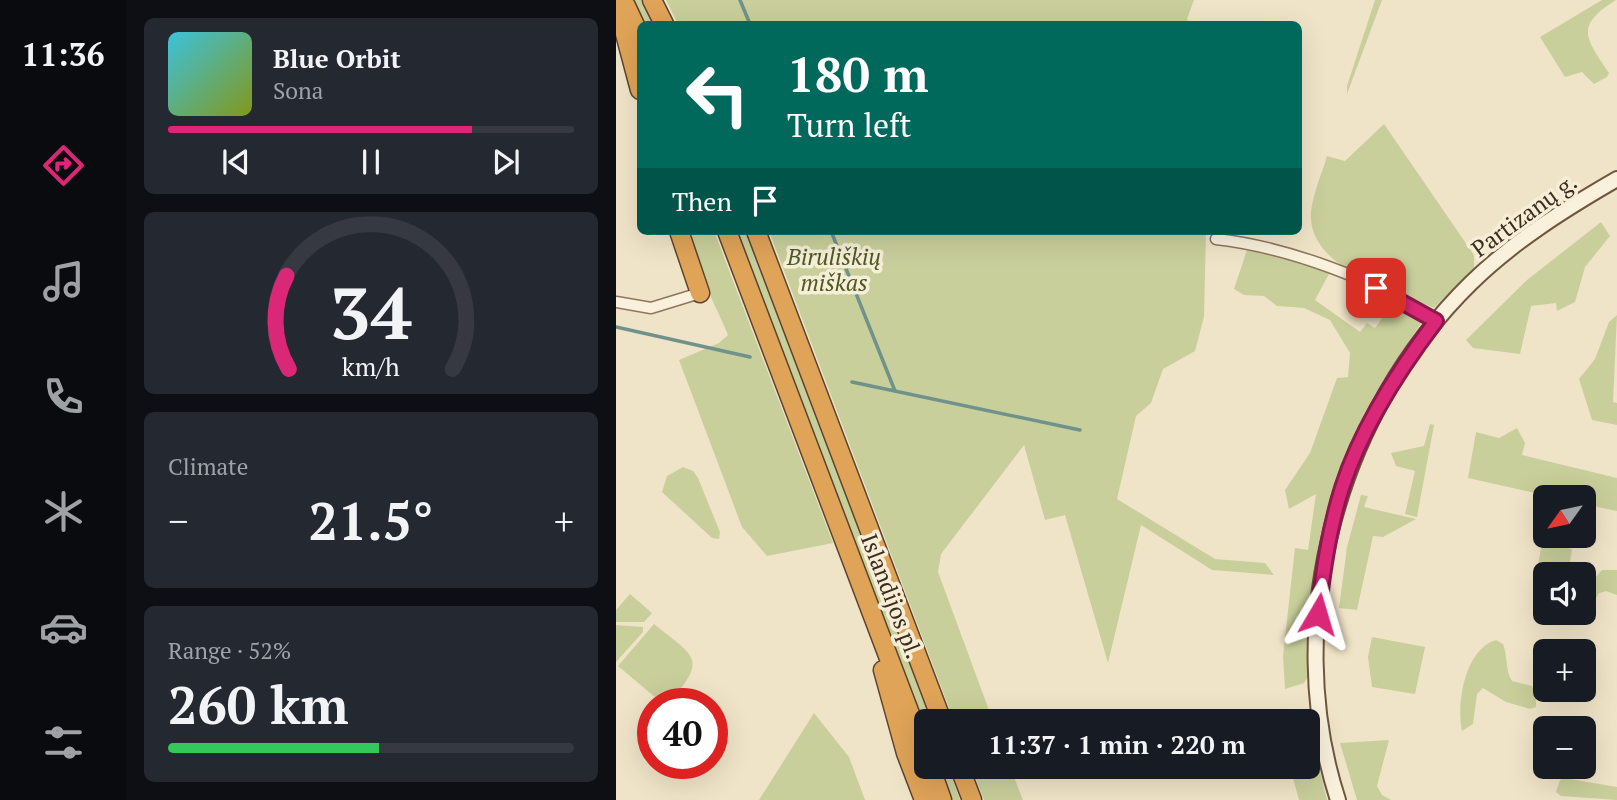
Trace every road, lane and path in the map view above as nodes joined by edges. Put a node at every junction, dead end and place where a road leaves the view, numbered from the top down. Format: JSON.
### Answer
{"nodes":[{"id":1,"x":616,"y":0,"type":"edge"},
{"id":2,"x":623,"y":0,"type":"edge"},
{"id":3,"x":652,"y":0,"type":"edge"},
{"id":4,"x":662,"y":21,"type":"edge"},
{"id":5,"x":637,"y":30,"type":"edge"},
{"id":6,"x":637,"y":79,"type":"edge"},
{"id":7,"x":1617,"y":178,"type":"edge"},
{"id":8,"x":681,"y":235,"type":"edge"},
{"id":9,"x":729,"y":235,"type":"edge"},
{"id":10,"x":758,"y":235,"type":"edge"},
{"id":11,"x":1216,"y":239,"type":"dead end"},
{"id":12,"x":700,"y":293,"type":"joint"},
{"id":13,"x":616,"y":302,"type":"edge"},
{"id":14,"x":1436,"y":321,"type":"junction"},
{"id":15,"x":855,"y":565,"type":"junction"},
{"id":16,"x":937,"y":709,"type":"edge"},
{"id":17,"x":914,"y":723,"type":"edge"},
{"id":18,"x":935,"y":779,"type":"edge"},
{"id":19,"x":964,"y":779,"type":"edge"},
{"id":20,"x":923,"y":800,"type":"edge"},
{"id":21,"x":942,"y":800,"type":"edge"},
{"id":22,"x":972,"y":800,"type":"edge"},
{"id":23,"x":1338,"y":800,"type":"edge"}],
"edges":[{"from":1,"to":6,"type":"highway"},
{"from":2,"to":5,"type":"highway"},
{"from":3,"to":4,"type":"highway"},
{"from":7,"to":14,"type":"street","name":"Partizanų g."},
{"from":8,"to":12,"type":"highway"},
{"from":9,"to":15,"type":"highway","name":"Islandijos pl."},
{"from":10,"to":16,"type":"highway","name":"Islandijos pl."},
{"from":11,"to":14,"type":"street"},
{"from":12,"to":13,"type":"street"},
{"from":14,"to":23,"type":"street","name":"Partizanų g."},
{"from":15,"to":17,"type":"highway","name":"Islandijos pl."},
{"from":15,"to":20,"type":"highway"},
{"from":18,"to":21,"type":"highway"},
{"from":19,"to":22,"type":"highway"}]}
